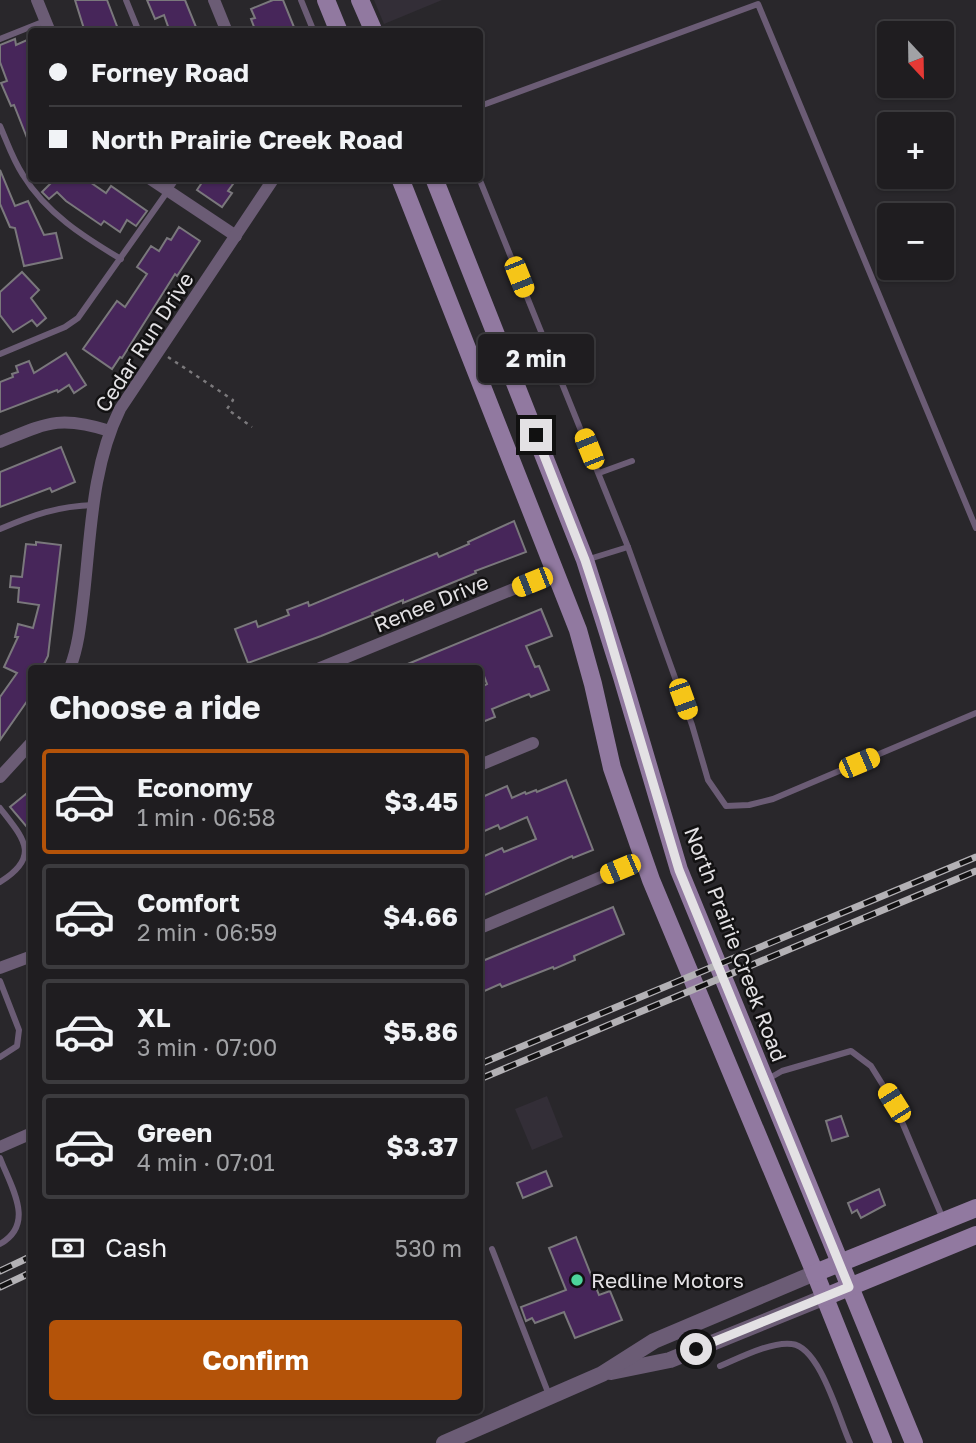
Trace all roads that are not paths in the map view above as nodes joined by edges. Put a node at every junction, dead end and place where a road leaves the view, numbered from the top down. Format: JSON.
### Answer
{"nodes":[{"id":1,"x":37,"y":0,"type":"edge"},
{"id":2,"x":126,"y":0,"type":"edge"},
{"id":3,"x":214,"y":0,"type":"edge"},
{"id":4,"x":301,"y":0,"type":"edge"},
{"id":5,"x":326,"y":0,"type":"edge"},
{"id":6,"x":360,"y":0,"type":"edge"},
{"id":7,"x":47,"y":26,"type":"edge"},
{"id":8,"x":137,"y":28,"type":"edge"},
{"id":9,"x":225,"y":28,"type":"edge"},
{"id":10,"x":312,"y":28,"type":"edge"},
{"id":11,"x":337,"y":28,"type":"edge"},
{"id":12,"x":372,"y":28,"type":"edge"},
{"id":13,"x":28,"y":31,"type":"edge"},
{"id":14,"x":0,"y":39,"type":"edge"},
{"id":15,"x":483,"y":105,"type":"edge"},
{"id":16,"x":0,"y":126,"type":"edge"},
{"id":17,"x":155,"y":182,"type":"edge"},
{"id":18,"x":174,"y":182,"type":"edge"},
{"id":19,"x":271,"y":182,"type":"edge"},
{"id":20,"x":402,"y":182,"type":"edge"},
{"id":21,"x":436,"y":182,"type":"edge"},
{"id":22,"x":482,"y":182,"type":"edge"},
{"id":23,"x":168,"y":191,"type":"junction"},
{"id":24,"x":236,"y":236,"type":"junction"},
{"id":25,"x":121,"y":259,"type":"junction"},
{"id":26,"x":486,"y":310,"type":"junction"},
{"id":27,"x":457,"y":322,"type":"junction"},
{"id":28,"x":0,"y":354,"type":"edge"},
{"id":29,"x":110,"y":431,"type":"junction"},
{"id":30,"x":0,"y":442,"type":"edge"},
{"id":31,"x":632,"y":461,"type":"dead end"},
{"id":32,"x":598,"y":473,"type":"junction"},
{"id":33,"x":93,"y":505,"type":"junction"},
{"id":34,"x":976,"y":528,"type":"edge"},
{"id":35,"x":0,"y":529,"type":"edge"},
{"id":36,"x":628,"y":547,"type":"junction"},
{"id":37,"x":585,"y":560,"type":"junction"},
{"id":38,"x":555,"y":572,"type":"junction"},
{"id":39,"x":71,"y":665,"type":"edge"},
{"id":40,"x":327,"y":665,"type":"edge"},
{"id":41,"x":976,"y":713,"type":"edge"},
{"id":42,"x":533,"y":743,"type":"dead end"},
{"id":43,"x":28,"y":746,"type":"edge"},
{"id":44,"x":483,"y":764,"type":"edge"},
{"id":45,"x":0,"y":777,"type":"edge"},
{"id":46,"x":0,"y":808,"type":"edge"},
{"id":47,"x":643,"y":859,"type":"junction"},
{"id":48,"x":0,"y":882,"type":"edge"},
{"id":49,"x":483,"y":927,"type":"edge"},
{"id":50,"x":28,"y":958,"type":"edge"},
{"id":51,"x":0,"y":968,"type":"edge"},
{"id":52,"x":0,"y":981,"type":"edge"},
{"id":53,"x":0,"y":1057,"type":"edge"},
{"id":54,"x":765,"y":1081,"type":"junction"},
{"id":55,"x":739,"y":1092,"type":"junction"},
{"id":56,"x":28,"y":1135,"type":"edge"},
{"id":57,"x":0,"y":1147,"type":"edge"},
{"id":58,"x":0,"y":1158,"type":"edge"},
{"id":59,"x":976,"y":1208,"type":"edge"},
{"id":60,"x":944,"y":1221,"type":"junction"},
{"id":61,"x":976,"y":1235,"type":"edge"},
{"id":62,"x":0,"y":1244,"type":"edge"},
{"id":63,"x":492,"y":1249,"type":"dead end"},
{"id":64,"x":840,"y":1264,"type":"junction"},
{"id":65,"x":820,"y":1285,"type":"junction"},
{"id":66,"x":849,"y":1287,"type":"junction"},
{"id":67,"x":720,"y":1366,"type":"dead end"},
{"id":68,"x":602,"y":1374,"type":"junction"},
{"id":69,"x":550,"y":1396,"type":"junction"},
{"id":70,"x":445,"y":1443,"type":"edge"},
{"id":71,"x":850,"y":1443,"type":"edge"},
{"id":72,"x":883,"y":1443,"type":"edge"},
{"id":73,"x":914,"y":1443,"type":"edge"}],
"edges":[{"from":1,"to":7,"type":"street"},
{"from":2,"to":8,"type":"lane"},
{"from":3,"to":9,"type":"street"},
{"from":4,"to":10,"type":"lane"},
{"from":5,"to":11,"type":"main road"},
{"from":6,"to":12,"type":"main road"},
{"from":13,"to":14,"type":"lane"},
{"from":15,"to":34,"type":"lane"},
{"from":16,"to":25,"type":"lane"},
{"from":17,"to":23,"type":"street"},
{"from":18,"to":23,"type":"lane"},
{"from":19,"to":24,"type":"street","name":"Cedar Run Drive"},
{"from":20,"to":27,"type":"main road"},
{"from":21,"to":26,"type":"main road","name":"North Prairie Creek Road"},
{"from":22,"to":32,"type":"lane"},
{"from":23,"to":24,"type":"street"},
{"from":23,"to":25,"type":"lane"},
{"from":24,"to":29,"type":"street","name":"Cedar Run Drive"},
{"from":25,"to":28,"type":"lane"},
{"from":26,"to":27,"type":"main road"},
{"from":26,"to":37,"type":"main road","name":"North Prairie Creek Road"},
{"from":27,"to":38,"type":"main road"},
{"from":29,"to":30,"type":"street"},
{"from":29,"to":33,"type":"street","name":"Cedar Run Drive"},
{"from":31,"to":32,"type":"lane"},
{"from":32,"to":36,"type":"lane"},
{"from":33,"to":35,"type":"lane"},
{"from":33,"to":39,"type":"street","name":"Cedar Run Drive"},
{"from":36,"to":37,"type":"lane"},
{"from":36,"to":41,"type":"lane"},
{"from":37,"to":38,"type":"main road"},
{"from":37,"to":54,"type":"main road","name":"North Prairie Creek Road"},
{"from":38,"to":40,"type":"street","name":"Renee Drive"},
{"from":38,"to":47,"type":"main road"},
{"from":42,"to":44,"type":"street"},
{"from":43,"to":45,"type":"street"},
{"from":46,"to":48,"type":"lane"},
{"from":47,"to":49,"type":"street"},
{"from":47,"to":55,"type":"main road"},
{"from":50,"to":51,"type":"street"},
{"from":52,"to":53,"type":"lane"},
{"from":54,"to":55,"type":"main road"},
{"from":54,"to":60,"type":"lane"},
{"from":54,"to":64,"type":"main road","name":"North Prairie Creek Road"},
{"from":55,"to":65,"type":"main road"},
{"from":56,"to":57,"type":"street"},
{"from":58,"to":62,"type":"lane"},
{"from":59,"to":60,"type":"main road"},
{"from":60,"to":64,"type":"main road"},
{"from":61,"to":66,"type":"main road"},
{"from":63,"to":69,"type":"lane"},
{"from":64,"to":65,"type":"main road"},
{"from":64,"to":66,"type":"main road","name":"North Prairie Creek Road"},
{"from":65,"to":66,"type":"main road"},
{"from":65,"to":68,"type":"street"},
{"from":65,"to":68,"type":"street"},
{"from":65,"to":72,"type":"main road"},
{"from":66,"to":73,"type":"main road","name":"North Prairie Creek Road"},
{"from":67,"to":71,"type":"lane"},
{"from":68,"to":69,"type":"street"},
{"from":69,"to":70,"type":"street"}]}
